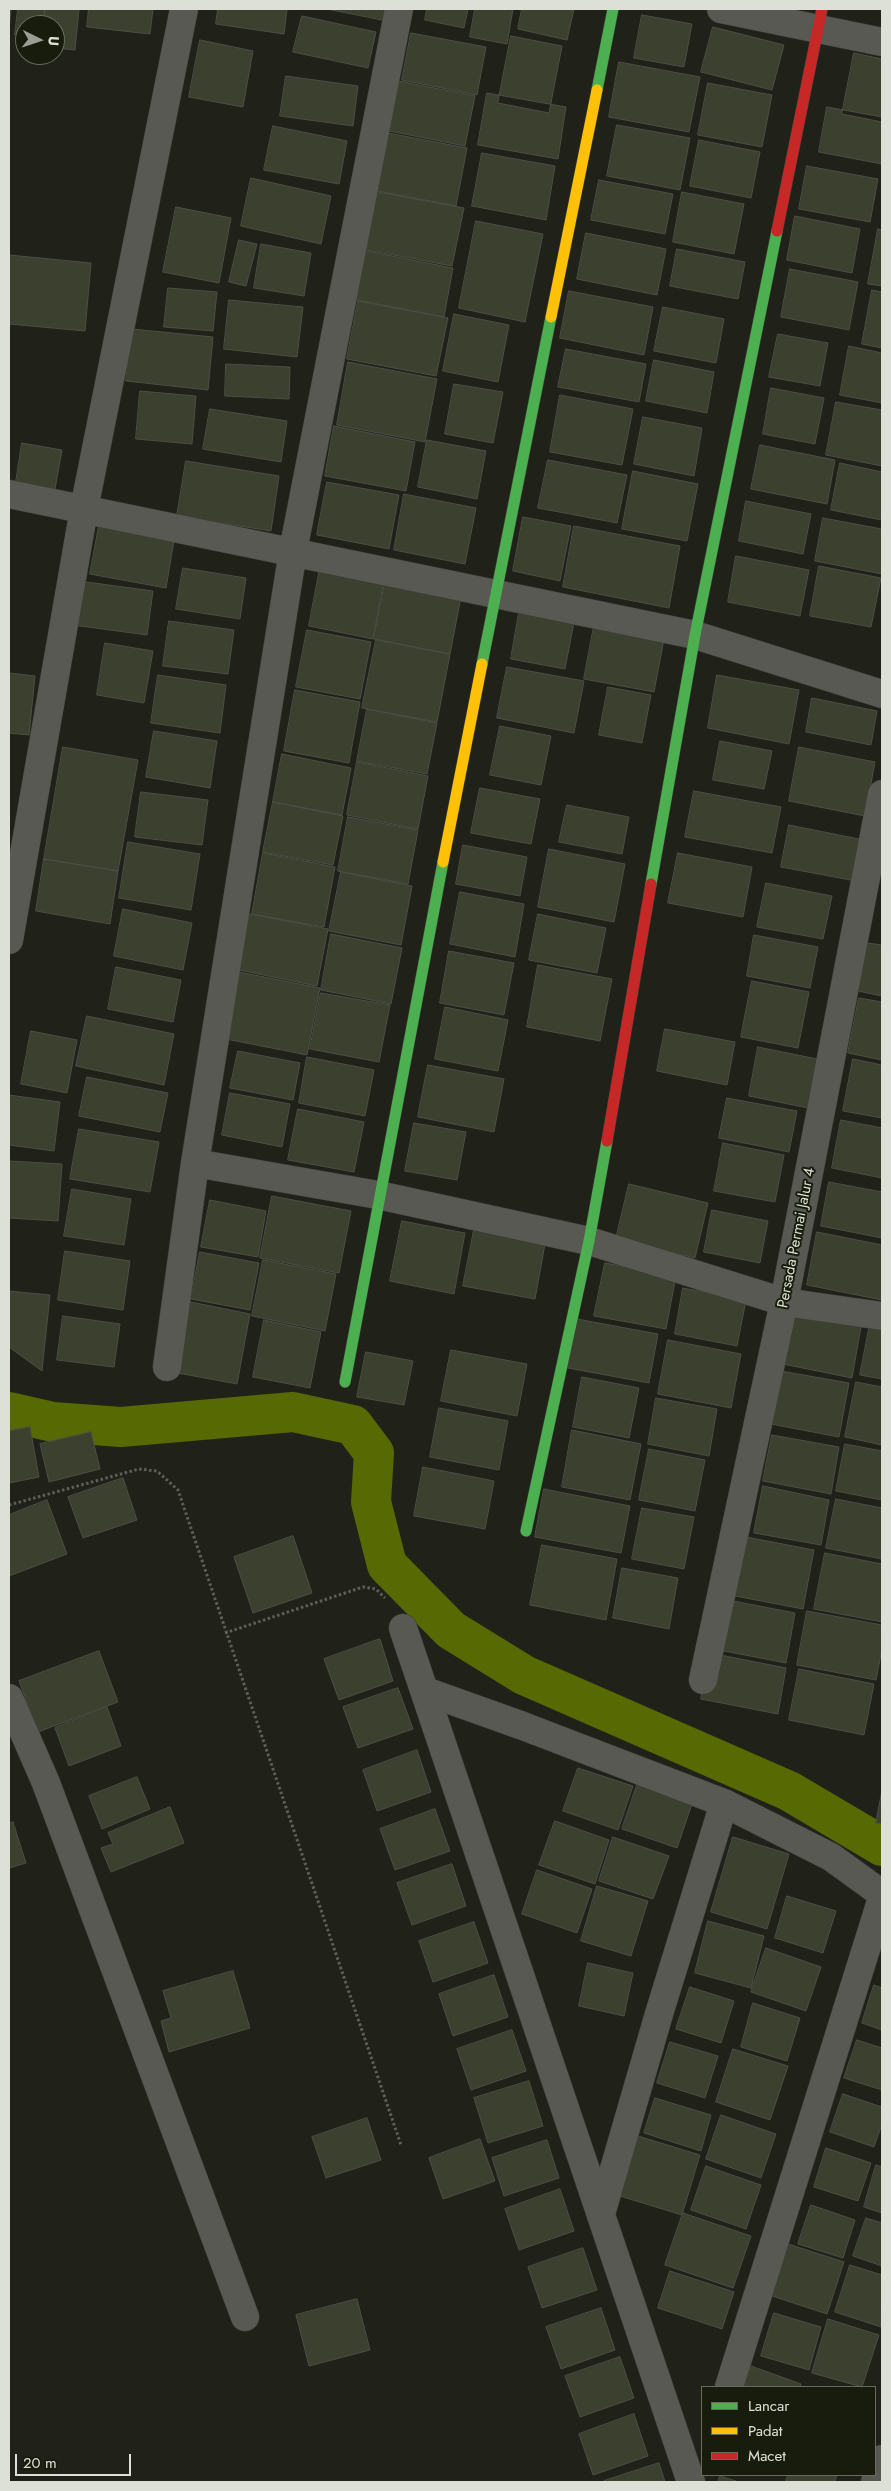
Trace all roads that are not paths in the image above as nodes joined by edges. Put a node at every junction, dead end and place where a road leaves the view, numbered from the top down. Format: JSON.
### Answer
{"nodes":[{"id":1,"x":184,"y":9,"type":"edge"},
{"id":2,"x":399,"y":9,"type":"edge"},
{"id":3,"x":613,"y":9,"type":"edge"},
{"id":4,"x":721,"y":9,"type":"edge"},
{"id":5,"x":820,"y":18,"type":"edge"},
{"id":6,"x":882,"y":42,"type":"edge"},
{"id":7,"x":9,"y":494,"type":"edge"},
{"id":8,"x":84,"y":508,"type":"junction"},
{"id":9,"x":293,"y":551,"type":"junction"},
{"id":10,"x":495,"y":594,"type":"junction"},
{"id":11,"x":695,"y":635,"type":"junction"},
{"id":12,"x":882,"y":694,"type":"edge"},
{"id":13,"x":882,"y":794,"type":"edge"},
{"id":14,"x":9,"y":940,"type":"edge"},
{"id":15,"x":195,"y":1163,"type":"junction"},
{"id":16,"x":378,"y":1195,"type":"junction"},
{"id":17,"x":589,"y":1241,"type":"junction"},
{"id":18,"x":784,"y":1302,"type":"junction"},
{"id":19,"x":882,"y":1316,"type":"edge"},
{"id":20,"x":167,"y":1367,"type":"dead end"},
{"id":21,"x":345,"y":1382,"type":"dead end"},
{"id":22,"x":526,"y":1531,"type":"dead end"},
{"id":23,"x":403,"y":1628,"type":"road end"},
{"id":24,"x":703,"y":1680,"type":"dead end"},
{"id":25,"x":425,"y":1691,"type":"junction"},
{"id":26,"x":9,"y":1698,"type":"edge"},
{"id":27,"x":724,"y":1803,"type":"junction"},
{"id":28,"x":882,"y":1896,"type":"edge"},
{"id":29,"x":601,"y":2214,"type":"junction"},
{"id":30,"x":245,"y":2317,"type":"dead end"},
{"id":31,"x":729,"y":2386,"type":"edge"},
{"id":32,"x":882,"y":2459,"type":"edge"},
{"id":33,"x":691,"y":2482,"type":"edge"},
{"id":34,"x":875,"y":2482,"type":"edge"}],
"edges":[{"from":1,"to":8,"type":"street"},
{"from":2,"to":9,"type":"street"},
{"from":3,"to":10,"type":"street"},
{"from":4,"to":5,"type":"street"},
{"from":5,"to":6,"type":"street"},
{"from":5,"to":11,"type":"street"},
{"from":7,"to":8,"type":"street"},
{"from":8,"to":9,"type":"street"},
{"from":8,"to":14,"type":"street"},
{"from":9,"to":10,"type":"street"},
{"from":9,"to":15,"type":"street"},
{"from":10,"to":11,"type":"street"},
{"from":10,"to":16,"type":"street"},
{"from":11,"to":12,"type":"street"},
{"from":11,"to":17,"type":"street"},
{"from":13,"to":18,"type":"street","name":"Persada Permai Jalur 4"},
{"from":15,"to":16,"type":"street"},
{"from":15,"to":20,"type":"street"},
{"from":16,"to":17,"type":"street"},
{"from":16,"to":21,"type":"street"},
{"from":17,"to":18,"type":"street"},
{"from":17,"to":22,"type":"street"},
{"from":18,"to":19,"type":"street"},
{"from":18,"to":24,"type":"street","name":"Persada Permai Jalur 4"},
{"from":23,"to":25,"type":"street"},
{"from":25,"to":27,"type":"street"},
{"from":25,"to":29,"type":"street"},
{"from":26,"to":30,"type":"street"},
{"from":27,"to":28,"type":"street"},
{"from":27,"to":29,"type":"street"},
{"from":28,"to":31,"type":"street"},
{"from":29,"to":33,"type":"street"},
{"from":32,"to":34,"type":"street"}]}
